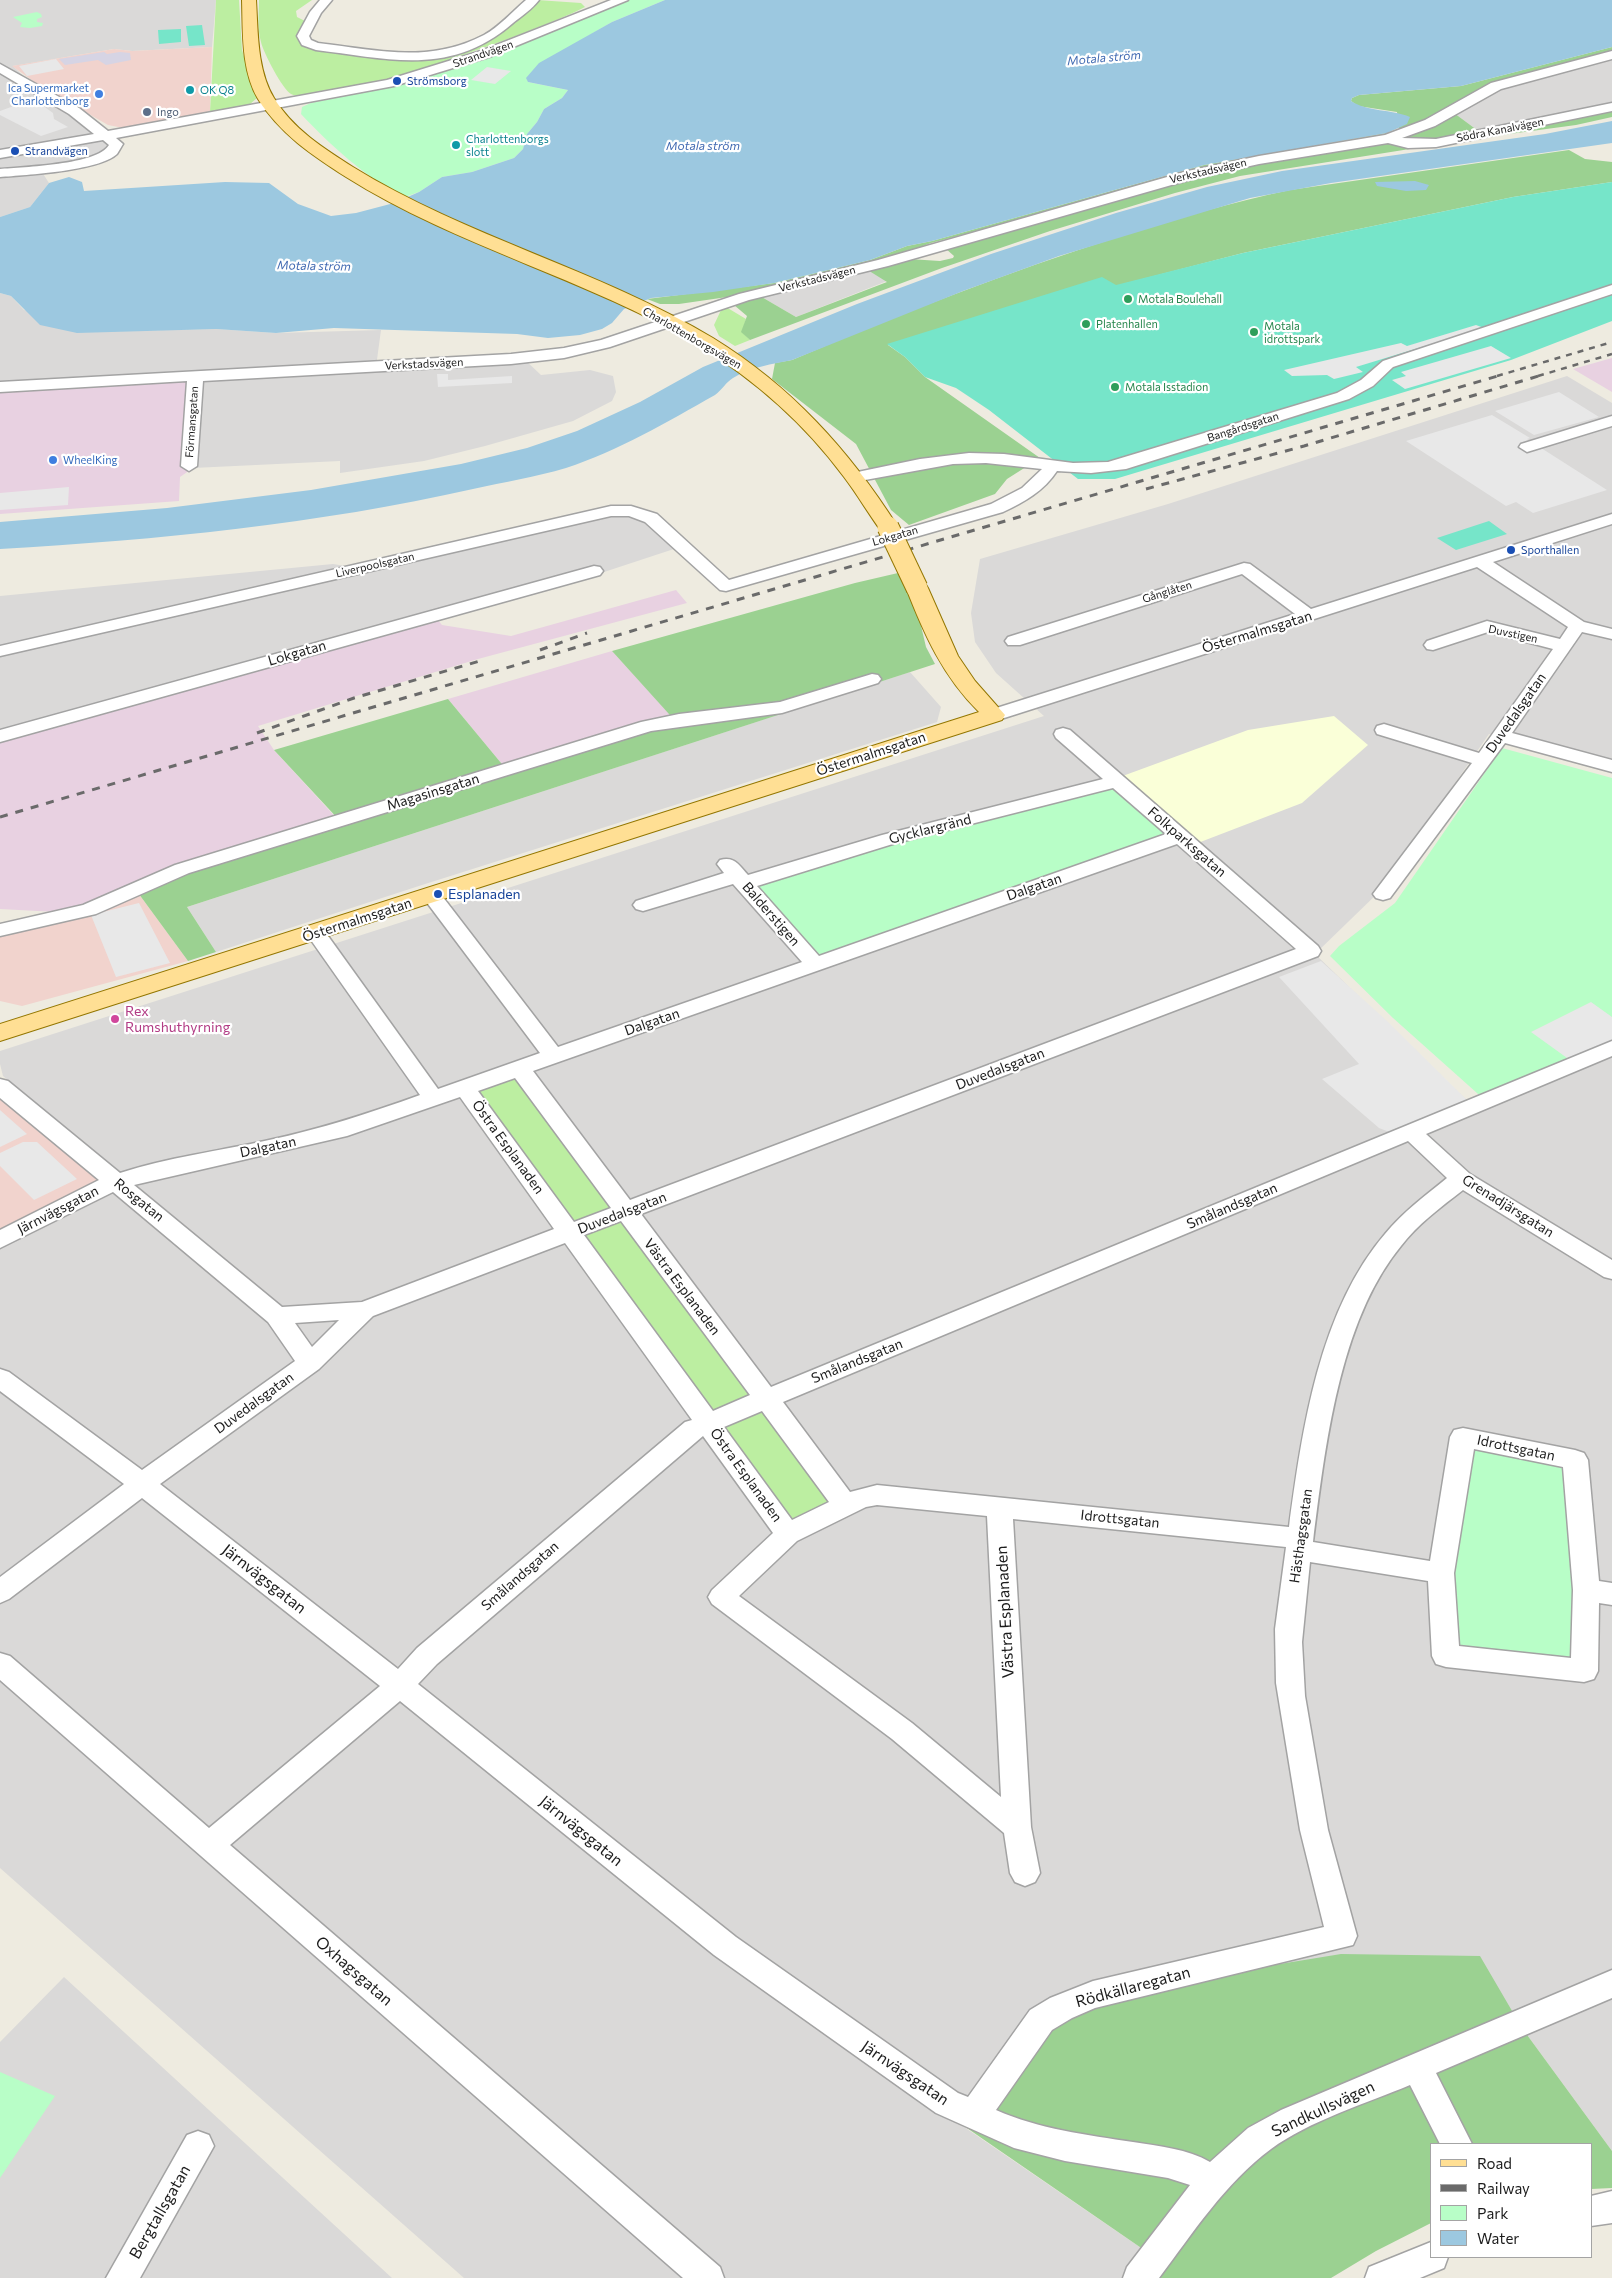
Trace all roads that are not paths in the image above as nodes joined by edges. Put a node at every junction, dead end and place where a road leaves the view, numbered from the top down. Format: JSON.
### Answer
{"nodes":[{"id":1,"x":249,"y":0,"type":"edge"},
{"id":2,"x":326,"y":0,"type":"edge"},
{"id":3,"x":533,"y":0,"type":"edge"},
{"id":4,"x":622,"y":0,"type":"edge"},
{"id":5,"x":586,"y":1,"type":"edge"},
{"id":6,"x":607,"y":6,"type":"junction"},
{"id":7,"x":253,"y":46,"type":"junction"},
{"id":8,"x":1612,"y":55,"type":"edge"},
{"id":9,"x":0,"y":68,"type":"edge"},
{"id":10,"x":288,"y":103,"type":"junction"},
{"id":11,"x":271,"y":106,"type":"junction"},
{"id":12,"x":1612,"y":107,"type":"edge"},
{"id":13,"x":108,"y":136,"type":"junction"},
{"id":14,"x":1388,"y":139,"type":"junction"},
{"id":15,"x":0,"y":154,"type":"edge"},
{"id":16,"x":0,"y":173,"type":"edge"},
{"id":17,"x":355,"y":175,"type":"junction"},
{"id":18,"x":1612,"y":289,"type":"edge"},
{"id":19,"x":668,"y":323,"type":"junction"},
{"id":20,"x":195,"y":377,"type":"junction"},
{"id":21,"x":0,"y":387,"type":"edge"},
{"id":22,"x":1612,"y":421,"type":"edge"},
{"id":23,"x":1527,"y":447,"type":"dead end"},
{"id":24,"x":189,"y":466,"type":"dead end"},
{"id":25,"x":1052,"y":466,"type":"junction"},
{"id":26,"x":854,"y":477,"type":"junction"},
{"id":27,"x":1612,"y":519,"type":"edge"},
{"id":28,"x":1479,"y":561,"type":"junction"},
{"id":29,"x":594,"y":571,"type":"dead end"},
{"id":30,"x":726,"y":586,"type":"joint"},
{"id":31,"x":1309,"y":616,"type":"junction"},
{"id":32,"x":1578,"y":626,"type":"junction"},
{"id":33,"x":1612,"y":634,"type":"edge"},
{"id":34,"x":1014,"y":641,"type":"dead end"},
{"id":35,"x":1433,"y":645,"type":"dead end"},
{"id":36,"x":1564,"y":646,"type":"junction"},
{"id":37,"x":0,"y":651,"type":"edge"},
{"id":38,"x":872,"y":679,"type":"dead end"},
{"id":39,"x":994,"y":714,"type":"junction"},
{"id":40,"x":1384,"y":730,"type":"dead end"},
{"id":41,"x":1063,"y":734,"type":"dead end"},
{"id":42,"x":0,"y":736,"type":"edge"},
{"id":43,"x":1500,"y":736,"type":"junction"},
{"id":44,"x":1483,"y":760,"type":"junction"},
{"id":45,"x":1612,"y":766,"type":"edge"},
{"id":46,"x":1118,"y":781,"type":"junction"},
{"id":47,"x":1180,"y":836,"type":"junction"},
{"id":48,"x":736,"y":874,"type":"junction"},
{"id":49,"x":1383,"y":894,"type":"dead end"},
{"id":50,"x":432,"y":896,"type":"junction"},
{"id":51,"x":643,"y":905,"type":"dead end"},
{"id":52,"x":0,"y":930,"type":"edge"},
{"id":53,"x":316,"y":933,"type":"junction"},
{"id":54,"x":1311,"y":951,"type":"joint"},
{"id":55,"x":815,"y":964,"type":"junction"},
{"id":56,"x":131,"y":990,"type":"junction"},
{"id":57,"x":0,"y":1014,"type":"edge"},
{"id":58,"x":0,"y":1031,"type":"edge"},
{"id":59,"x":1612,"y":1048,"type":"edge"},
{"id":60,"x":553,"y":1056,"type":"junction"},
{"id":61,"x":518,"y":1068,"type":"junction"},
{"id":62,"x":0,"y":1086,"type":"edge"},
{"id":63,"x":464,"y":1087,"type":"junction"},
{"id":64,"x":433,"y":1098,"type":"junction"},
{"id":65,"x":1411,"y":1132,"type":"junction"},
{"id":66,"x":1462,"y":1179,"type":"junction"},
{"id":67,"x":117,"y":1182,"type":"junction"},
{"id":68,"x":626,"y":1212,"type":"junction"},
{"id":69,"x":571,"y":1233,"type":"junction"},
{"id":70,"x":0,"y":1240,"type":"edge"},
{"id":71,"x":1612,"y":1271,"type":"edge"},
{"id":72,"x":364,"y":1310,"type":"junction"},
{"id":73,"x":277,"y":1316,"type":"junction"},
{"id":74,"x":310,"y":1363,"type":"junction"},
{"id":75,"x":0,"y":1378,"type":"edge"},
{"id":76,"x":767,"y":1398,"type":"junction"},
{"id":77,"x":708,"y":1423,"type":"junction"},
{"id":78,"x":142,"y":1484,"type":"junction"},
{"id":79,"x":846,"y":1505,"type":"junction"},
{"id":80,"x":999,"y":1507,"type":"junction"},
{"id":81,"x":788,"y":1534,"type":"junction"},
{"id":82,"x":1299,"y":1544,"type":"junction"},
{"id":83,"x":1441,"y":1573,"type":"junction"},
{"id":84,"x":1586,"y":1590,"type":"junction"},
{"id":85,"x":0,"y":1592,"type":"edge"},
{"id":86,"x":1612,"y":1594,"type":"edge"},
{"id":87,"x":0,"y":1664,"type":"edge"},
{"id":88,"x":399,"y":1686,"type":"junction"},
{"id":89,"x":1017,"y":1827,"type":"junction"},
{"id":90,"x":209,"y":1845,"type":"junction"},
{"id":91,"x":1025,"y":1872,"type":"dead end"},
{"id":92,"x":1342,"y":1936,"type":"joint"},
{"id":93,"x":1612,"y":1984,"type":"edge"},
{"id":94,"x":1417,"y":2067,"type":"junction"},
{"id":95,"x":973,"y":2116,"type":"junction"},
{"id":96,"x":1455,"y":2143,"type":"edge"},
{"id":97,"x":198,"y":2146,"type":"dead end"},
{"id":98,"x":1214,"y":2182,"type":"junction"},
{"id":99,"x":1612,"y":2207,"type":"edge"},
{"id":100,"x":1592,"y":2211,"type":"edge"},
{"id":101,"x":1430,"y":2258,"type":"edge"},
{"id":102,"x":122,"y":2278,"type":"edge"},
{"id":103,"x":708,"y":2278,"type":"edge"},
{"id":104,"x":1138,"y":2278,"type":"edge"},
{"id":105,"x":1381,"y":2278,"type":"edge"}],
"edges":[{"from":1,"to":7,"type":"main road","name":"Charlottenborgsvägen"},
{"from":2,"to":3,"type":"street","name":"Strandvägen"},
{"from":4,"to":6,"type":"street","name":"Strandvägen"},
{"from":5,"to":6,"type":"street"},
{"from":6,"to":10,"type":"street","name":"Strandvägen"},
{"from":7,"to":10,"type":"main road","name":"Charlottenborgsvägen"},
{"from":7,"to":11,"type":"main road","name":"Charlottenborgsvägen"},
{"from":8,"to":14,"type":"street","name":"Verkstadsvägen"},
{"from":9,"to":13,"type":"street"},
{"from":10,"to":11,"type":"street","name":"Strandvägen"},
{"from":10,"to":17,"type":"main road","name":"Charlottenborgsvägen"},
{"from":11,"to":13,"type":"street","name":"Strandvägen"},
{"from":11,"to":17,"type":"main road","name":"Charlottenborgsvägen"},
{"from":12,"to":14,"type":"street","name":"Södra Kanalvägen"},
{"from":13,"to":15,"type":"street","name":"Strandvägen"},
{"from":13,"to":16,"type":"street"},
{"from":14,"to":19,"type":"street","name":"Verkstadsvägen"},
{"from":17,"to":19,"type":"main road","name":"Charlottenborgsvägen"},
{"from":18,"to":25,"type":"street","name":"Bangårdsgatan"},
{"from":19,"to":20,"type":"street","name":"Verkstadsvägen"},
{"from":19,"to":26,"type":"main road","name":"Charlottenborgsvägen"},
{"from":20,"to":21,"type":"street","name":"Verkstadsvägen"},
{"from":20,"to":24,"type":"street","name":"Förmansgatan"},
{"from":22,"to":23,"type":"street"},
{"from":25,"to":26,"type":"street","name":"Bangårdsgatan"},
{"from":25,"to":30,"type":"street","name":"Lokgatan"},
{"from":26,"to":39,"type":"main road","name":"Charlottenborgsvägen","bridge":true},
{"from":27,"to":28,"type":"street","name":"Östermalmsgatan"},
{"from":28,"to":31,"type":"street","name":"Östermalmsgatan"},
{"from":28,"to":32,"type":"street"},
{"from":29,"to":42,"type":"street","name":"Lokgatan"},
{"from":30,"to":37,"type":"street","name":"Liverpoolsgatan"},
{"from":31,"to":34,"type":"street","name":"Gånglåten"},
{"from":31,"to":39,"type":"street","name":"Östermalmsgatan"},
{"from":32,"to":33,"type":"street"},
{"from":32,"to":36,"type":"street","name":"Duvedalsgatan"},
{"from":35,"to":36,"type":"street","name":"Duvstigen"},
{"from":36,"to":43,"type":"street","name":"Duvedalsgatan"},
{"from":38,"to":52,"type":"street","name":"Magasinsgatan"},
{"from":39,"to":50,"type":"main road","name":"Östermalmsgatan"},
{"from":40,"to":44,"type":"street"},
{"from":41,"to":46,"type":"street","name":"Folkparksgatan"},
{"from":43,"to":44,"type":"street","name":"Duvedalsgatan"},
{"from":43,"to":45,"type":"street"},
{"from":44,"to":49,"type":"street","name":"Duvedalsgatan"},
{"from":46,"to":47,"type":"street","name":"Folkparksgatan"},
{"from":46,"to":48,"type":"street","name":"Gycklargränd"},
{"from":47,"to":54,"type":"street","name":"Folkparksgatan"},
{"from":47,"to":55,"type":"street","name":"Dalgatan"},
{"from":48,"to":51,"type":"street","name":"Gycklargränd"},
{"from":48,"to":55,"type":"street","name":"Balderstigen"},
{"from":50,"to":53,"type":"main road","name":"Östermalmsgatan"},
{"from":50,"to":60,"type":"street"},
{"from":53,"to":56,"type":"main road","name":"Östermalmsgatan"},
{"from":53,"to":64,"type":"street"},
{"from":54,"to":68,"type":"street","name":"Duvedalsgatan"},
{"from":55,"to":60,"type":"street","name":"Dalgatan"},
{"from":56,"to":57,"type":"main road","name":"Östermalmsgatan"},
{"from":56,"to":58,"type":"main road","name":"Östermalmsgatan"},
{"from":57,"to":58,"type":"main road","name":"Östermalmsgatan"},
{"from":59,"to":65,"type":"street","name":"Smålandsgatan"},
{"from":60,"to":61,"type":"street","name":"Dalgatan"},
{"from":61,"to":63,"type":"street","name":"Dalgatan"},
{"from":61,"to":68,"type":"street","name":"Västra Esplanaden"},
{"from":62,"to":67,"type":"street","name":"Rosgatan"},
{"from":63,"to":64,"type":"street","name":"Dalgatan"},
{"from":63,"to":69,"type":"street","name":"Östra Esplanaden"},
{"from":64,"to":67,"type":"street","name":"Dalgatan"},
{"from":65,"to":66,"type":"street","name":"Grenadjärsgatan"},
{"from":65,"to":76,"type":"street","name":"Smålandsgatan"},
{"from":66,"to":71,"type":"street","name":"Grenadjärsgatan"},
{"from":66,"to":82,"type":"street","name":"Hästhagsgatan"},
{"from":67,"to":70,"type":"street","name":"Järnvägsgatan"},
{"from":67,"to":73,"type":"street","name":"Rosgatan"},
{"from":68,"to":69,"type":"street","name":"Duvedalsgatan"},
{"from":68,"to":76,"type":"street","name":"Västra Esplanaden"},
{"from":69,"to":72,"type":"street","name":"Duvedalsgatan"},
{"from":69,"to":77,"type":"street","name":"Östra Esplanaden"},
{"from":72,"to":73,"type":"street"},
{"from":72,"to":74,"type":"street","name":"Duvedalsgatan"},
{"from":73,"to":74,"type":"street","name":"Rosgatan"},
{"from":74,"to":78,"type":"street","name":"Duvedalsgatan"},
{"from":75,"to":78,"type":"street","name":"Järnvägsgatan"},
{"from":76,"to":77,"type":"street","name":"Smålandsgatan"},
{"from":76,"to":79,"type":"street","name":"Västra Esplanaden"},
{"from":77,"to":81,"type":"street","name":"Östra Esplanaden"},
{"from":77,"to":88,"type":"street","name":"Smålandsgatan"},
{"from":78,"to":85,"type":"street","name":"Duvedalsgatan"},
{"from":78,"to":88,"type":"street","name":"Järnvägsgatan"},
{"from":79,"to":80,"type":"street"},
{"from":79,"to":81,"type":"street"},
{"from":80,"to":82,"type":"street","name":"Idrottsgatan"},
{"from":80,"to":89,"type":"street","name":"Västra Esplanaden"},
{"from":81,"to":89,"type":"street","name":"Östra Esplanaden"},
{"from":82,"to":83,"type":"street","name":"Idrottsgatan"},
{"from":82,"to":92,"type":"street","name":"Hästhagsgatan"},
{"from":83,"to":84,"type":"street","name":"Idrottsgatan"},
{"from":83,"to":84,"type":"street","name":"Idrottsgatan"},
{"from":84,"to":86,"type":"street"},
{"from":87,"to":90,"type":"street","name":"Oxhagsgatan"},
{"from":88,"to":90,"type":"street","name":"Smålandsgatan"},
{"from":88,"to":95,"type":"street","name":"Järnvägsgatan"},
{"from":89,"to":91,"type":"street","name":"Västra Esplanaden"},
{"from":90,"to":103,"type":"street","name":"Oxhagsgatan"},
{"from":92,"to":95,"type":"street","name":"Rödkällaregatan"},
{"from":93,"to":94,"type":"street","name":"Sandkullsvägen"},
{"from":94,"to":96,"type":"street"},
{"from":94,"to":98,"type":"street","name":"Sandkullsvägen"},
{"from":95,"to":98,"type":"street","name":"Järnvägsgatan"},
{"from":97,"to":102,"type":"street","name":"Bergtallsgatan"},
{"from":98,"to":104,"type":"street"},
{"from":99,"to":100,"type":"street"},
{"from":101,"to":105,"type":"street"}]}
